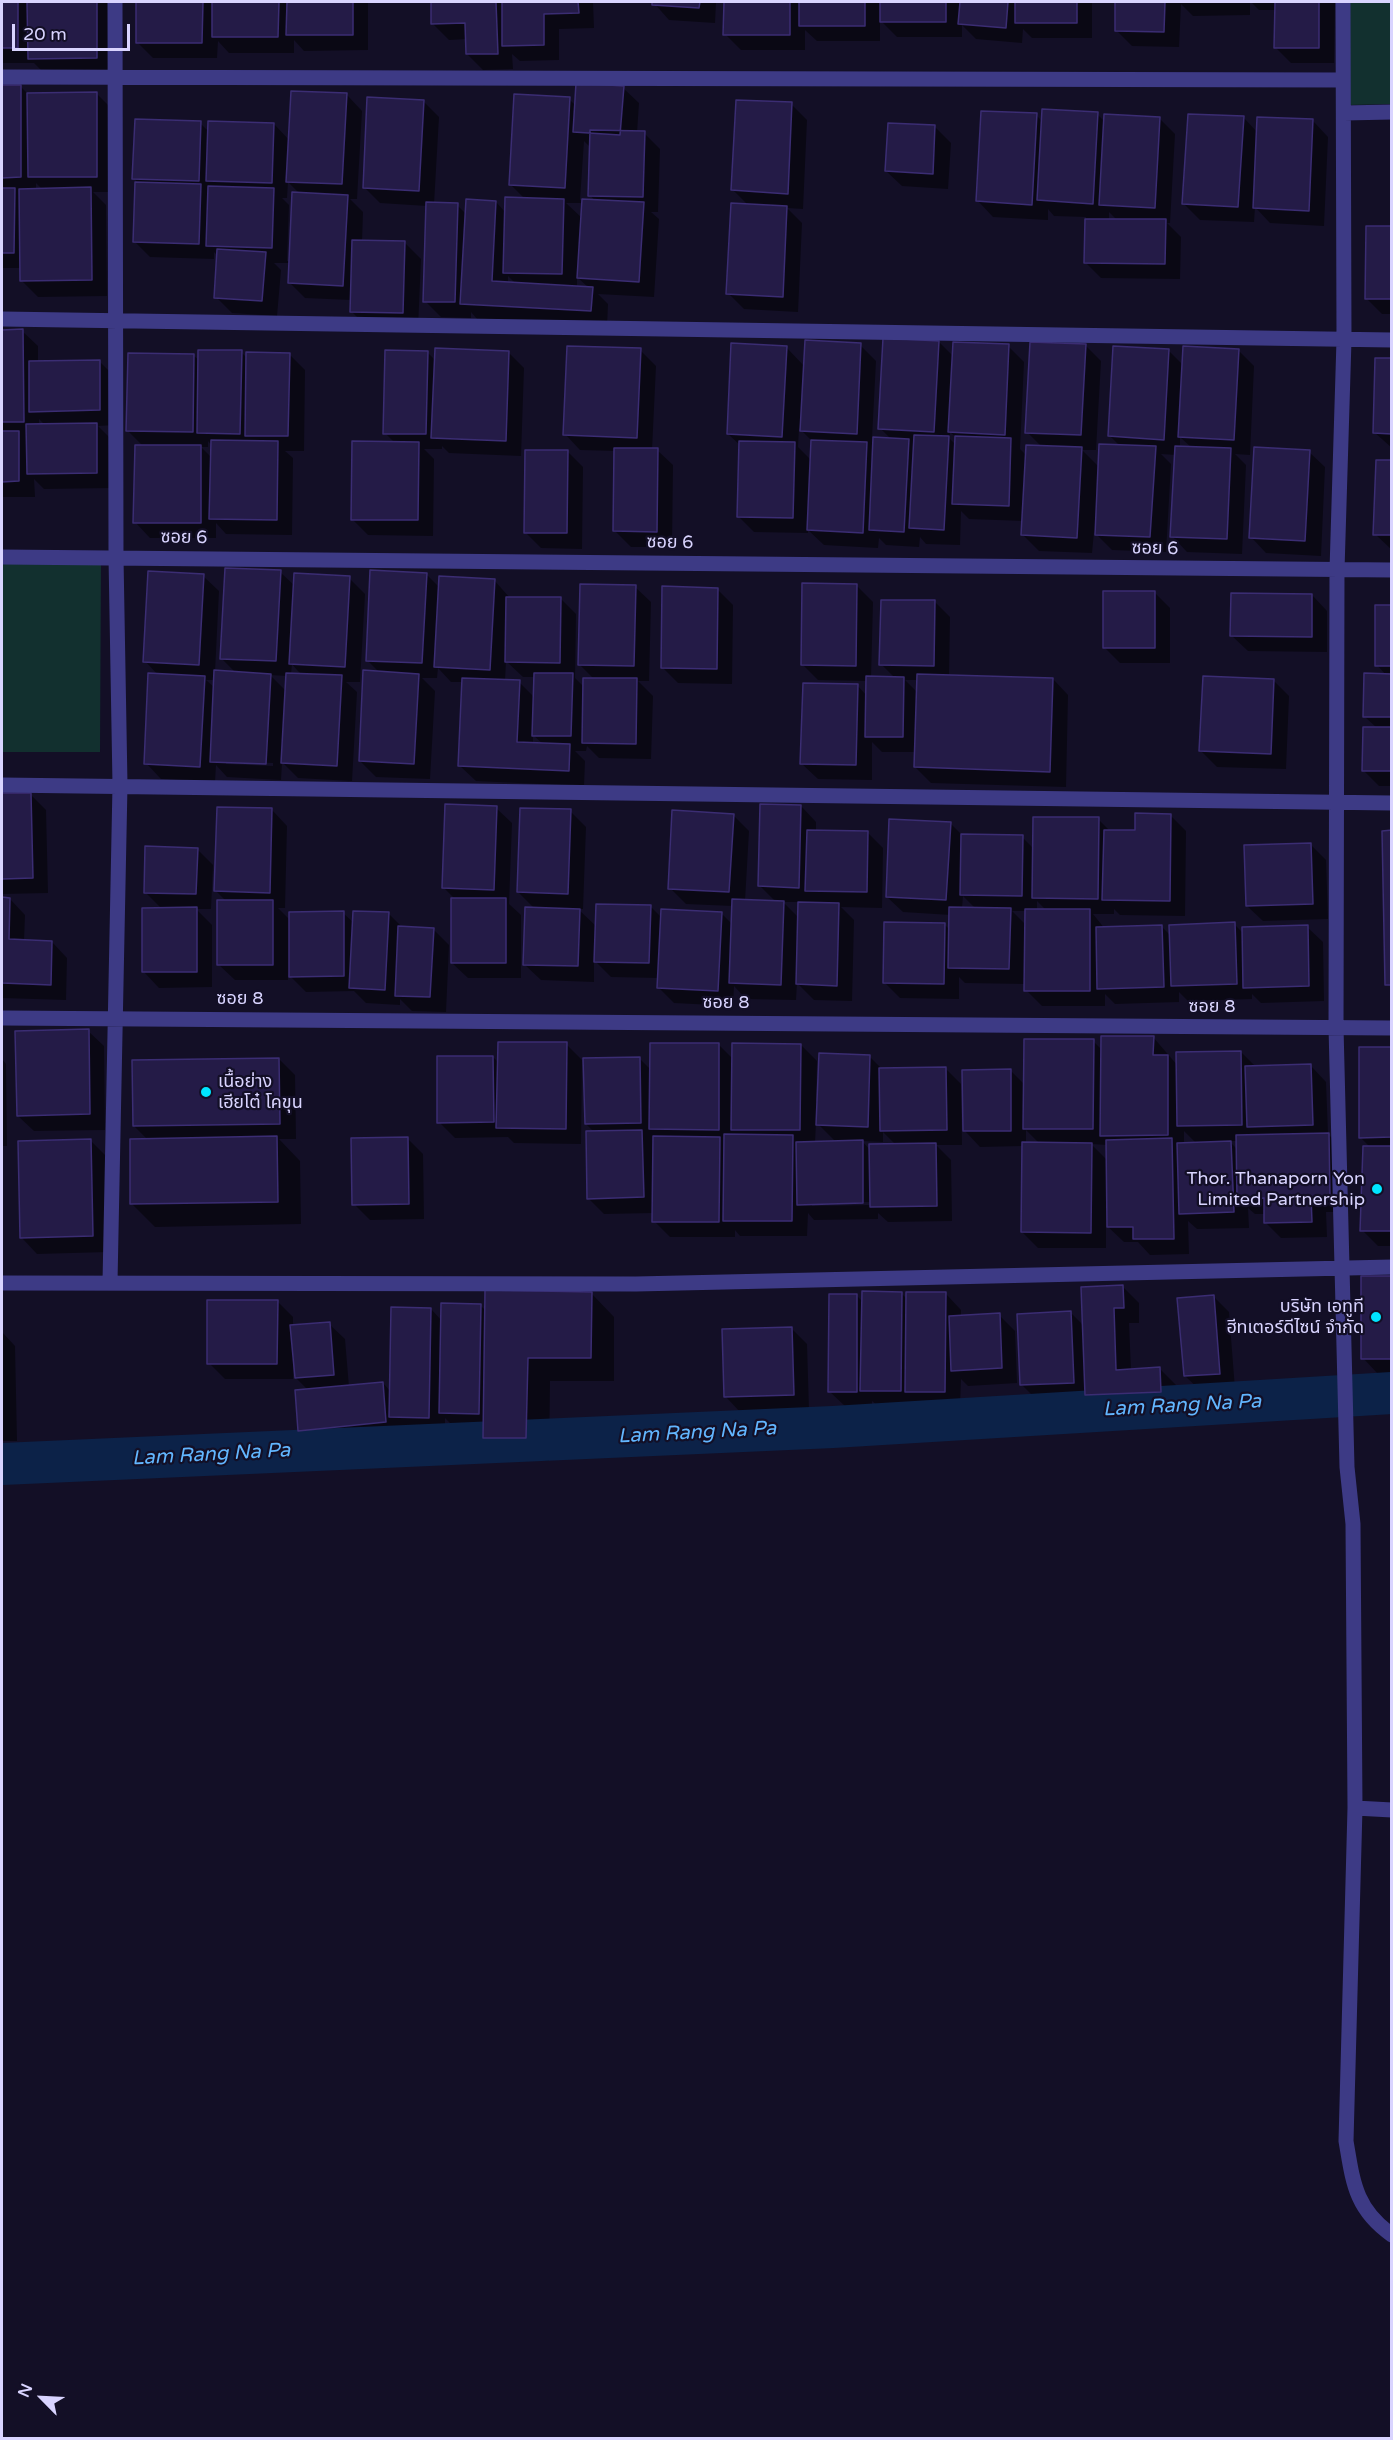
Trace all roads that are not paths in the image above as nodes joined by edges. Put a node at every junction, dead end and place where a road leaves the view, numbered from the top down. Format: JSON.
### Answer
{"nodes":[{"id":1,"x":115,"y":2,"type":"edge"},
{"id":2,"x":1343,"y":2,"type":"edge"},
{"id":3,"x":115,"y":76,"type":"junction"},
{"id":4,"x":2,"y":77,"type":"edge"},
{"id":5,"x":1343,"y":80,"type":"junction"},
{"id":6,"x":1392,"y":112,"type":"edge"},
{"id":7,"x":1344,"y":113,"type":"junction"},
{"id":8,"x":2,"y":319,"type":"edge"},
{"id":9,"x":115,"y":319,"type":"junction"},
{"id":10,"x":1344,"y":340,"type":"junction"},
{"id":11,"x":1392,"y":340,"type":"edge"},
{"id":12,"x":2,"y":557,"type":"edge"},
{"id":13,"x":116,"y":557,"type":"junction"},
{"id":14,"x":1337,"y":570,"type":"junction"},
{"id":15,"x":1392,"y":570,"type":"edge"},
{"id":16,"x":2,"y":785,"type":"edge"},
{"id":17,"x":120,"y":785,"type":"junction"},
{"id":18,"x":1336,"y":803,"type":"junction"},
{"id":19,"x":1392,"y":804,"type":"edge"},
{"id":20,"x":2,"y":1018,"type":"edge"},
{"id":21,"x":115,"y":1018,"type":"junction"},
{"id":22,"x":1336,"y":1028,"type":"junction"},
{"id":23,"x":1392,"y":1028,"type":"edge"},
{"id":24,"x":1392,"y":1267,"type":"edge"},
{"id":25,"x":1340,"y":1268,"type":"junction"},
{"id":26,"x":110,"y":1282,"type":"junction"},
{"id":27,"x":2,"y":1283,"type":"edge"},
{"id":28,"x":1355,"y":1808,"type":"junction"},
{"id":29,"x":1392,"y":1810,"type":"edge"},
{"id":30,"x":1392,"y":2235,"type":"edge"}],
"edges":[{"from":1,"to":3,"type":"street"},
{"from":2,"to":5,"type":"street"},
{"from":3,"to":4,"type":"street"},
{"from":3,"to":5,"type":"street"},
{"from":3,"to":9,"type":"street"},
{"from":5,"to":7,"type":"street"},
{"from":6,"to":7,"type":"street"},
{"from":7,"to":10,"type":"street"},
{"from":8,"to":9,"type":"street"},
{"from":9,"to":10,"type":"street"},
{"from":9,"to":13,"type":"street"},
{"from":10,"to":11,"type":"street"},
{"from":10,"to":14,"type":"street"},
{"from":12,"to":13,"type":"street","name":"ซอย 6"},
{"from":13,"to":14,"type":"street","name":"ซอย 6"},
{"from":13,"to":17,"type":"street"},
{"from":14,"to":15,"type":"street","name":"ซอย 6"},
{"from":14,"to":18,"type":"street"},
{"from":16,"to":17,"type":"street"},
{"from":17,"to":18,"type":"street"},
{"from":17,"to":21,"type":"street"},
{"from":18,"to":19,"type":"street"},
{"from":18,"to":22,"type":"street"},
{"from":20,"to":21,"type":"street","name":"ซอย 8"},
{"from":21,"to":22,"type":"street","name":"ซอย 8"},
{"from":21,"to":26,"type":"street"},
{"from":22,"to":23,"type":"street","name":"ซอย 8"},
{"from":22,"to":25,"type":"street"},
{"from":24,"to":25,"type":"street"},
{"from":25,"to":26,"type":"street"},
{"from":25,"to":28,"type":"street"},
{"from":26,"to":27,"type":"street"},
{"from":28,"to":29,"type":"street"},
{"from":28,"to":30,"type":"street"}]}
